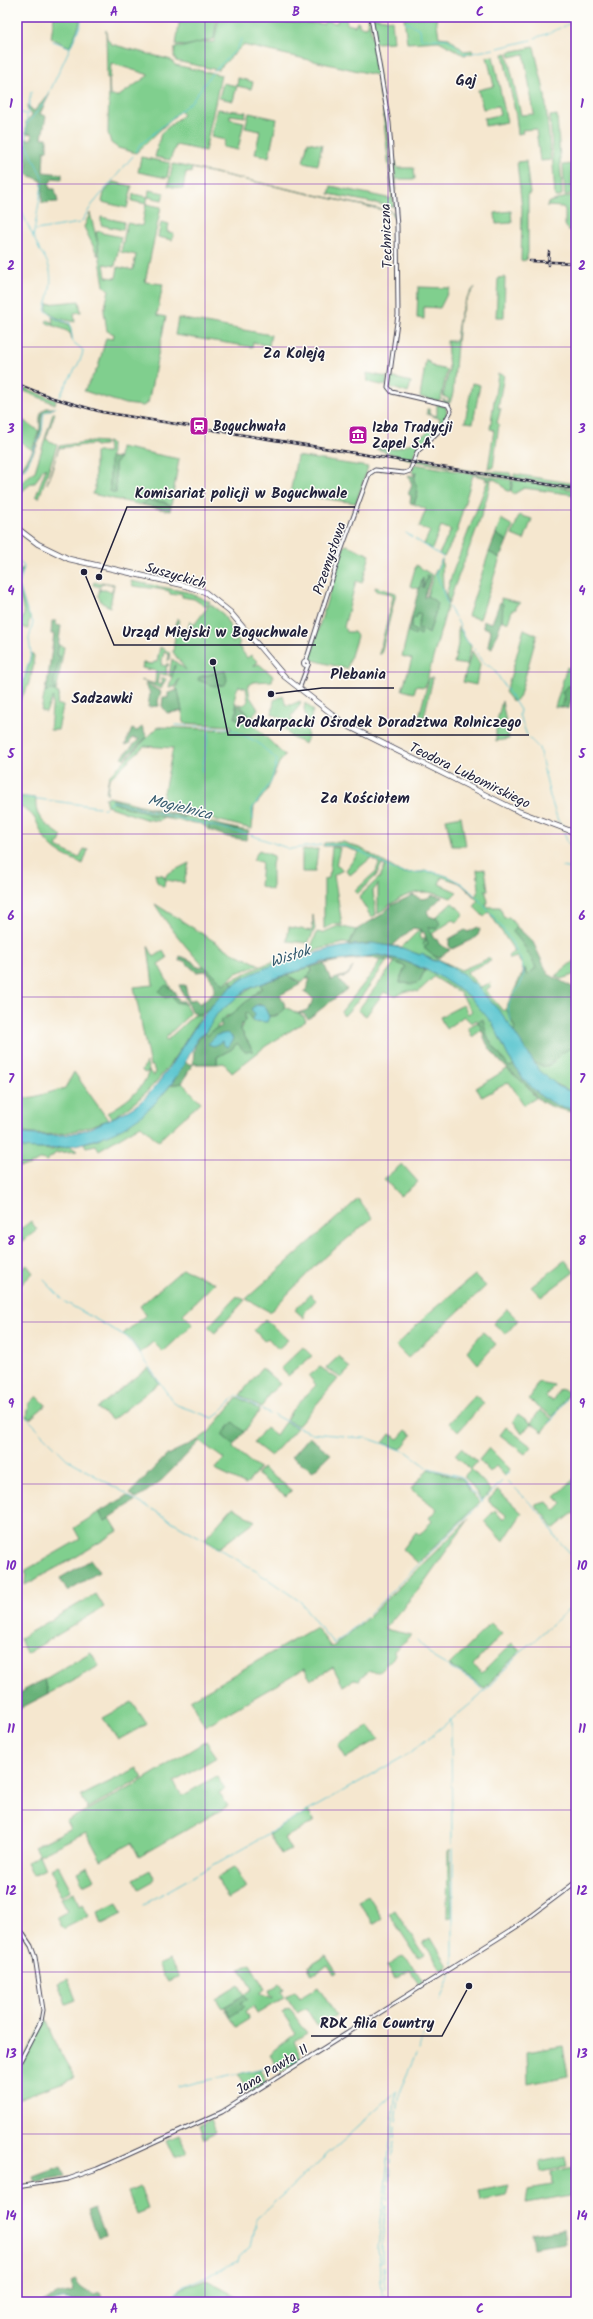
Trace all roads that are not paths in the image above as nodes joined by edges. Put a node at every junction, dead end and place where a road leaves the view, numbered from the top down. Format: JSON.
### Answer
{"nodes":[{"id":1,"x":371,"y":17,"type":"edge"},
{"id":2,"x":415,"y":456,"type":"joint"},
{"id":3,"x":17,"y":528,"type":"edge"},
{"id":4,"x":299,"y":689,"type":"junction"},
{"id":5,"x":576,"y":833,"type":"edge"},
{"id":6,"x":576,"y":1882,"type":"edge"},
{"id":7,"x":17,"y":1926,"type":"edge"},
{"id":8,"x":17,"y":2067,"type":"edge"},
{"id":9,"x":17,"y":2187,"type":"edge"},
{"id":10,"x":17,"y":2293,"type":"edge"},
{"id":11,"x":20,"y":2302,"type":"edge"}],
"edges":[{"from":1,"to":2,"type":"street","name":"Techniczna"},
{"from":2,"to":4,"type":"street","name":"Przemysłowa"},
{"from":3,"to":4,"type":"highway","name":"Suszyckich"},
{"from":4,"to":5,"type":"highway","name":"Teodora Lubomirskiego"},
{"from":6,"to":9,"type":"street","name":"Jana Pawła II"},
{"from":7,"to":8,"type":"street"},
{"from":10,"to":11,"type":"street"}]}
